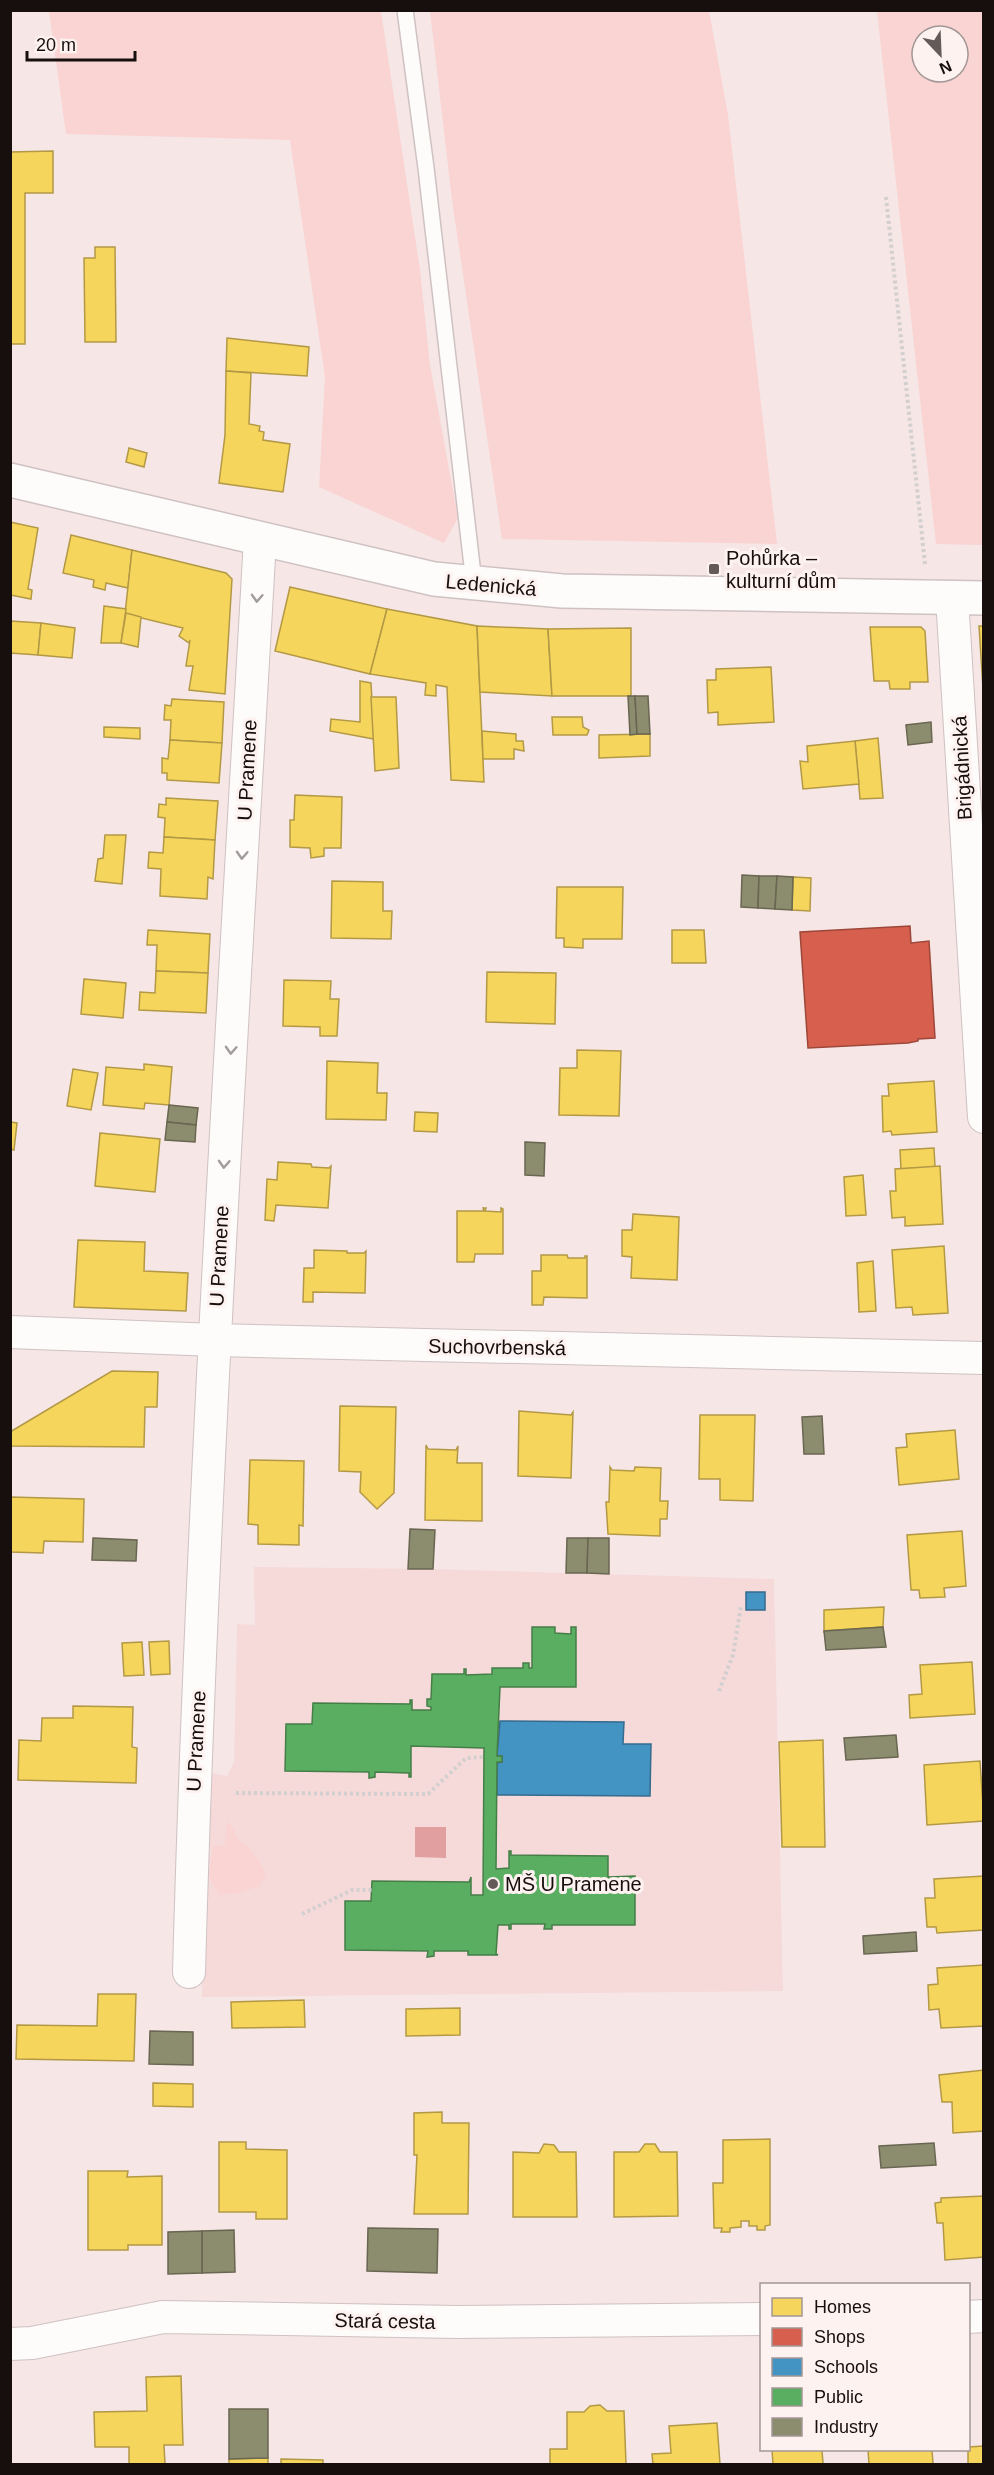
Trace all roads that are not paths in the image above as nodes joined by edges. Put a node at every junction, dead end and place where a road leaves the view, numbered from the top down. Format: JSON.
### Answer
{"nodes":[{"id":1,"x":405,"y":10,"type":"edge"},
{"id":2,"x":10,"y":480,"type":"edge"},
{"id":3,"x":260,"y":539,"type":"junction"},
{"id":4,"x":474,"y":583,"type":"junction"},
{"id":5,"x":955,"y":598,"type":"edge"},
{"id":6,"x":984,"y":1117,"type":"edge"},
{"id":7,"x":10,"y":1332,"type":"edge"},
{"id":8,"x":215,"y":1340,"type":"junction"},
{"id":9,"x":984,"y":1358,"type":"edge"},
{"id":10,"x":189,"y":1972,"type":"dead end"},
{"id":11,"x":760,"y":2319,"type":"edge"},
{"id":12,"x":10,"y":2344,"type":"edge"}],
"edges":[{"from":1,"to":4,"type":"lane"},
{"from":2,"to":3,"type":"main road","name":"Ledenická"},
{"from":3,"to":4,"type":"main road","name":"Ledenická"},
{"from":3,"to":8,"type":"street","name":"U Pramene","one_way":true},
{"from":4,"to":5,"type":"main road","name":"Ledenická"},
{"from":5,"to":6,"type":"street","name":"Brigádnická"},
{"from":7,"to":8,"type":"street","name":"Suchovrbenská"},
{"from":8,"to":9,"type":"street","name":"Suchovrbenská"},
{"from":8,"to":10,"type":"street","name":"U Pramene"},
{"from":11,"to":12,"type":"street","name":"Stará cesta"}]}
